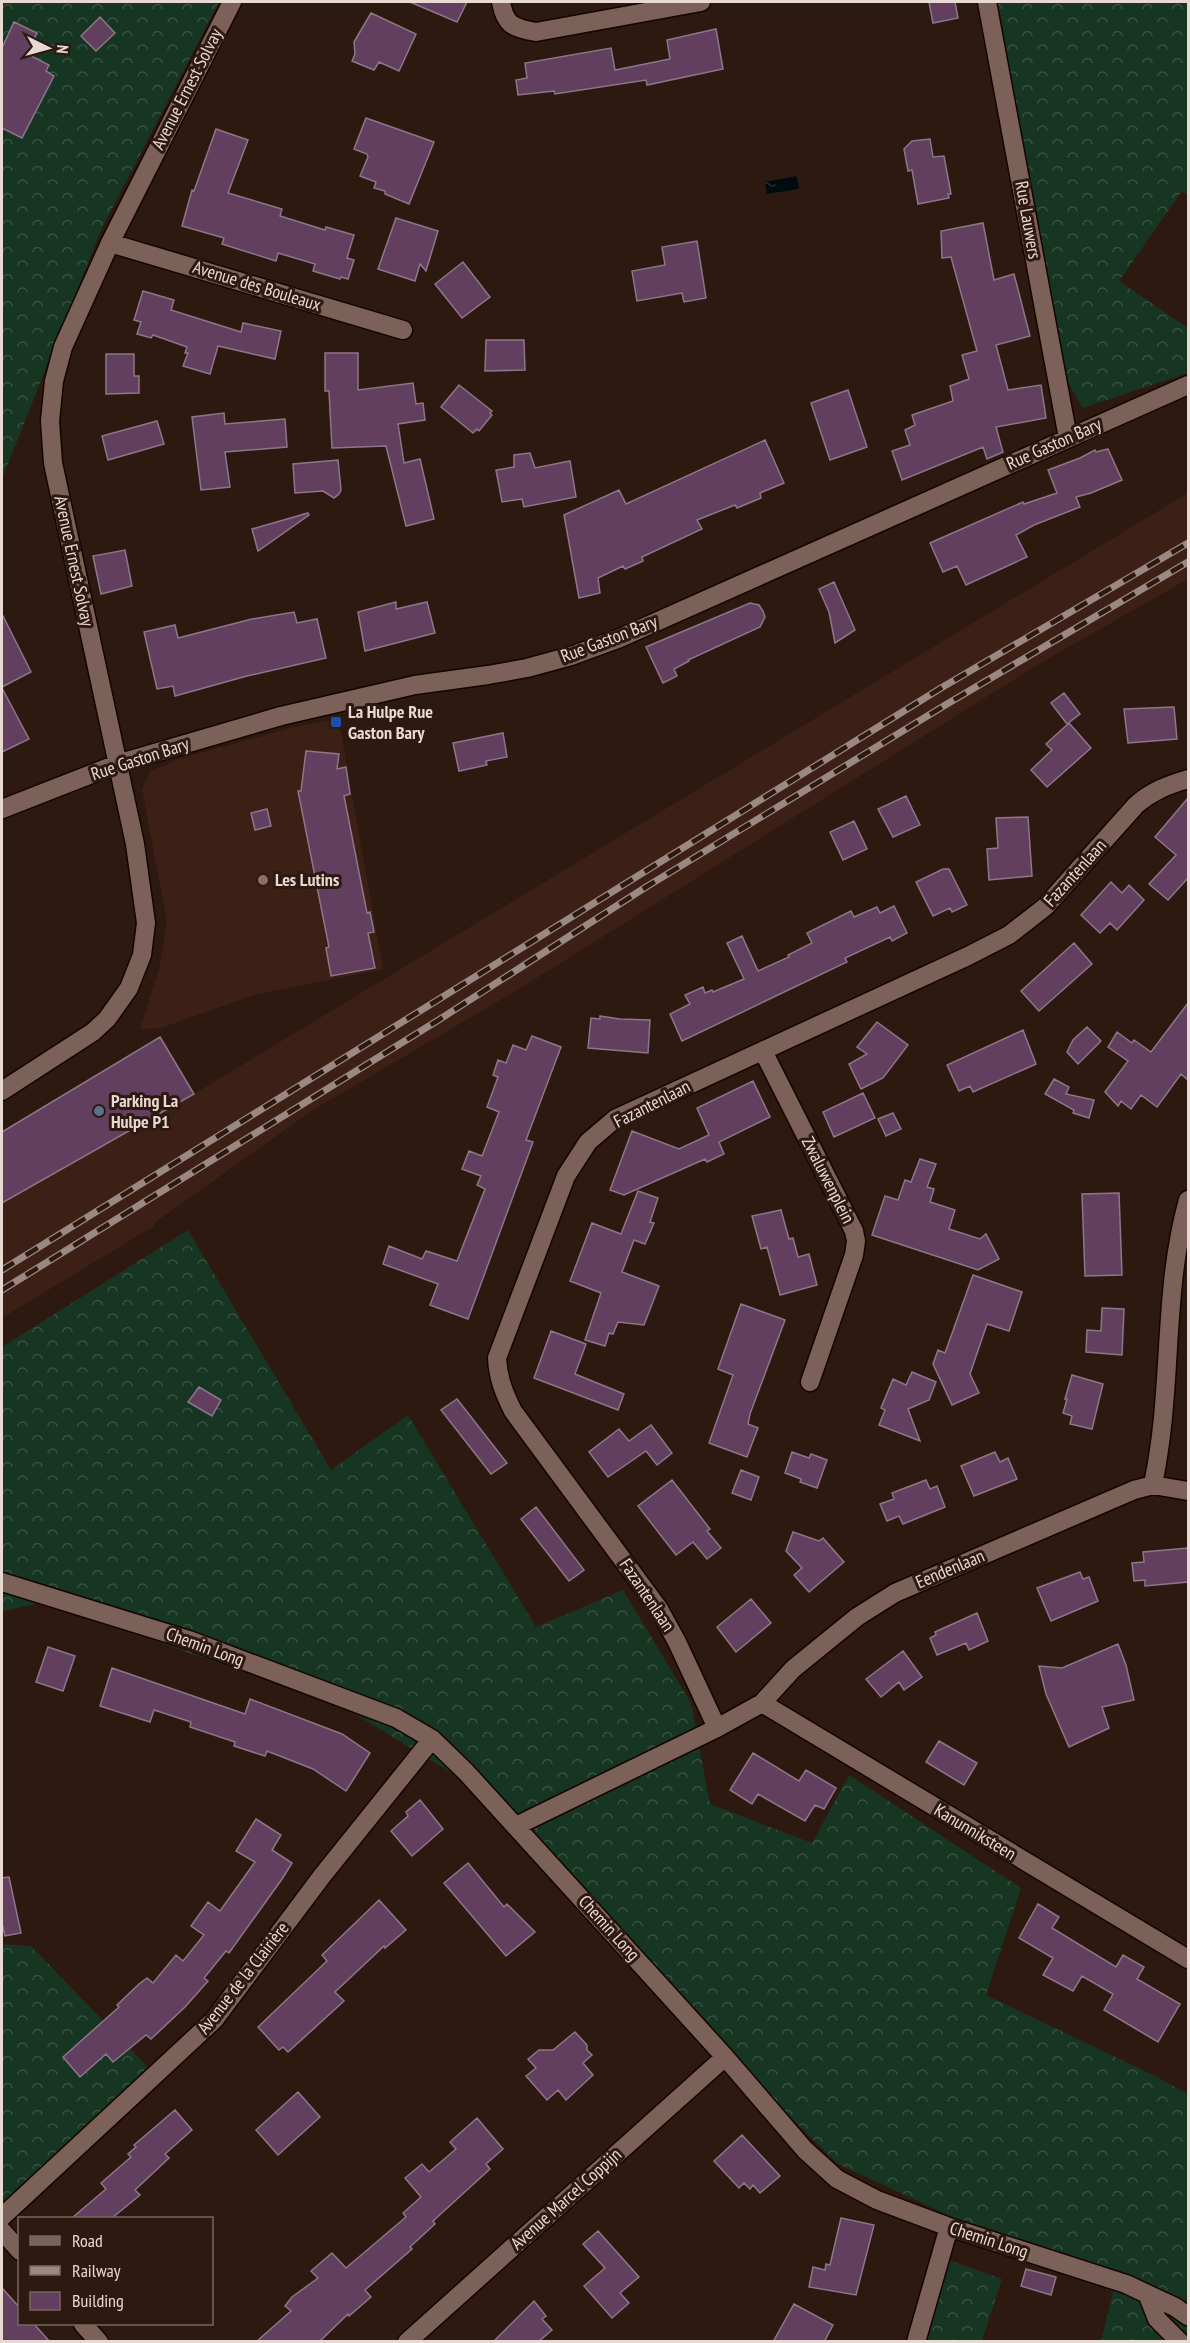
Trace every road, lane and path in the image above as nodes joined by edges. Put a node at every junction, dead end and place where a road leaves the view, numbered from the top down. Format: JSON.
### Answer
{"nodes":[{"id":1,"x":232,"y":2,"type":"edge"},
{"id":2,"x":501,"y":2,"type":"edge"},
{"id":3,"x":701,"y":2,"type":"edge"},
{"id":4,"x":987,"y":2,"type":"edge"},
{"id":5,"x":110,"y":243,"type":"junction"},
{"id":6,"x":403,"y":330,"type":"dead end"},
{"id":7,"x":1188,"y":385,"type":"edge"},
{"id":8,"x":1068,"y":438,"type":"junction"},
{"id":9,"x":117,"y":764,"type":"junction"},
{"id":10,"x":1188,"y":779,"type":"edge"},
{"id":11,"x":2,"y":809,"type":"edge"},
{"id":12,"x":763,"y":1051,"type":"junction"},
{"id":13,"x":2,"y":1091,"type":"edge"},
{"id":14,"x":1188,"y":1200,"type":"edge"},
{"id":15,"x":810,"y":1382,"type":"dead end"},
{"id":16,"x":1154,"y":1485,"type":"junction"},
{"id":17,"x":1188,"y":1491,"type":"edge"},
{"id":18,"x":2,"y":1581,"type":"edge"},
{"id":19,"x":762,"y":1703,"type":"junction"},
{"id":20,"x":717,"y":1728,"type":"junction"},
{"id":21,"x":432,"y":1739,"type":"junction"},
{"id":22,"x":516,"y":1826,"type":"junction"},
{"id":23,"x":1188,"y":1959,"type":"edge"},
{"id":24,"x":725,"y":2057,"type":"junction"},
{"id":25,"x":2,"y":2217,"type":"edge"},
{"id":26,"x":948,"y":2226,"type":"junction"},
{"id":27,"x":2,"y":2231,"type":"edge"},
{"id":28,"x":18,"y":2249,"type":"edge"},
{"id":29,"x":1148,"y":2296,"type":"junction"},
{"id":30,"x":1188,"y":2316,"type":"edge"},
{"id":31,"x":84,"y":2325,"type":"edge"},
{"id":32,"x":99,"y":2342,"type":"edge"},
{"id":33,"x":407,"y":2342,"type":"edge"},
{"id":34,"x":916,"y":2342,"type":"edge"},
{"id":35,"x":1180,"y":2342,"type":"edge"}],
"edges":[{"from":1,"to":5,"type":"street","name":"Avenue Ernest Solvay"},
{"from":2,"to":3,"type":"street"},
{"from":4,"to":8,"type":"street","name":"Rue Lauwers"},
{"from":5,"to":6,"type":"street","name":"Avenue des Bouleaux"},
{"from":5,"to":9,"type":"street","name":"Avenue Ernest Solvay"},
{"from":7,"to":8,"type":"street","name":"Rue Gaston Bary"},
{"from":8,"to":9,"type":"street","name":"Rue Gaston Bary"},
{"from":9,"to":11,"type":"street","name":"Rue Gaston Bary"},
{"from":9,"to":13,"type":"street","name":"Avenue Ernest Solvay"},
{"from":10,"to":12,"type":"street","name":"Fazantenlaan"},
{"from":12,"to":15,"type":"street","name":"Zwaluwenplein"},
{"from":12,"to":20,"type":"street","name":"Fazantenlaan"},
{"from":14,"to":16,"type":"street"},
{"from":16,"to":17,"type":"street"},
{"from":16,"to":19,"type":"street","name":"Eendenlaan"},
{"from":18,"to":21,"type":"street","name":"Chemin Long"},
{"from":19,"to":20,"type":"street","name":"Eendenlaan"},
{"from":19,"to":23,"type":"street","name":"Kanunniksteen"},
{"from":20,"to":22,"type":"street","name":"Eendenlaan"},
{"from":21,"to":22,"type":"street","name":"Chemin Long"},
{"from":21,"to":25,"type":"street","name":"Avenue de la Clairière"},
{"from":22,"to":24,"type":"street","name":"Chemin Long"},
{"from":24,"to":26,"type":"street","name":"Chemin Long"},
{"from":24,"to":33,"type":"street","name":"Avenue Marcel Coppijn"},
{"from":26,"to":29,"type":"street","name":"Chemin Long"},
{"from":26,"to":34,"type":"street"},
{"from":27,"to":28,"type":"street"},
{"from":29,"to":30,"type":"street","name":"Chemin Long"},
{"from":29,"to":35,"type":"street"},
{"from":31,"to":32,"type":"street"}]}
